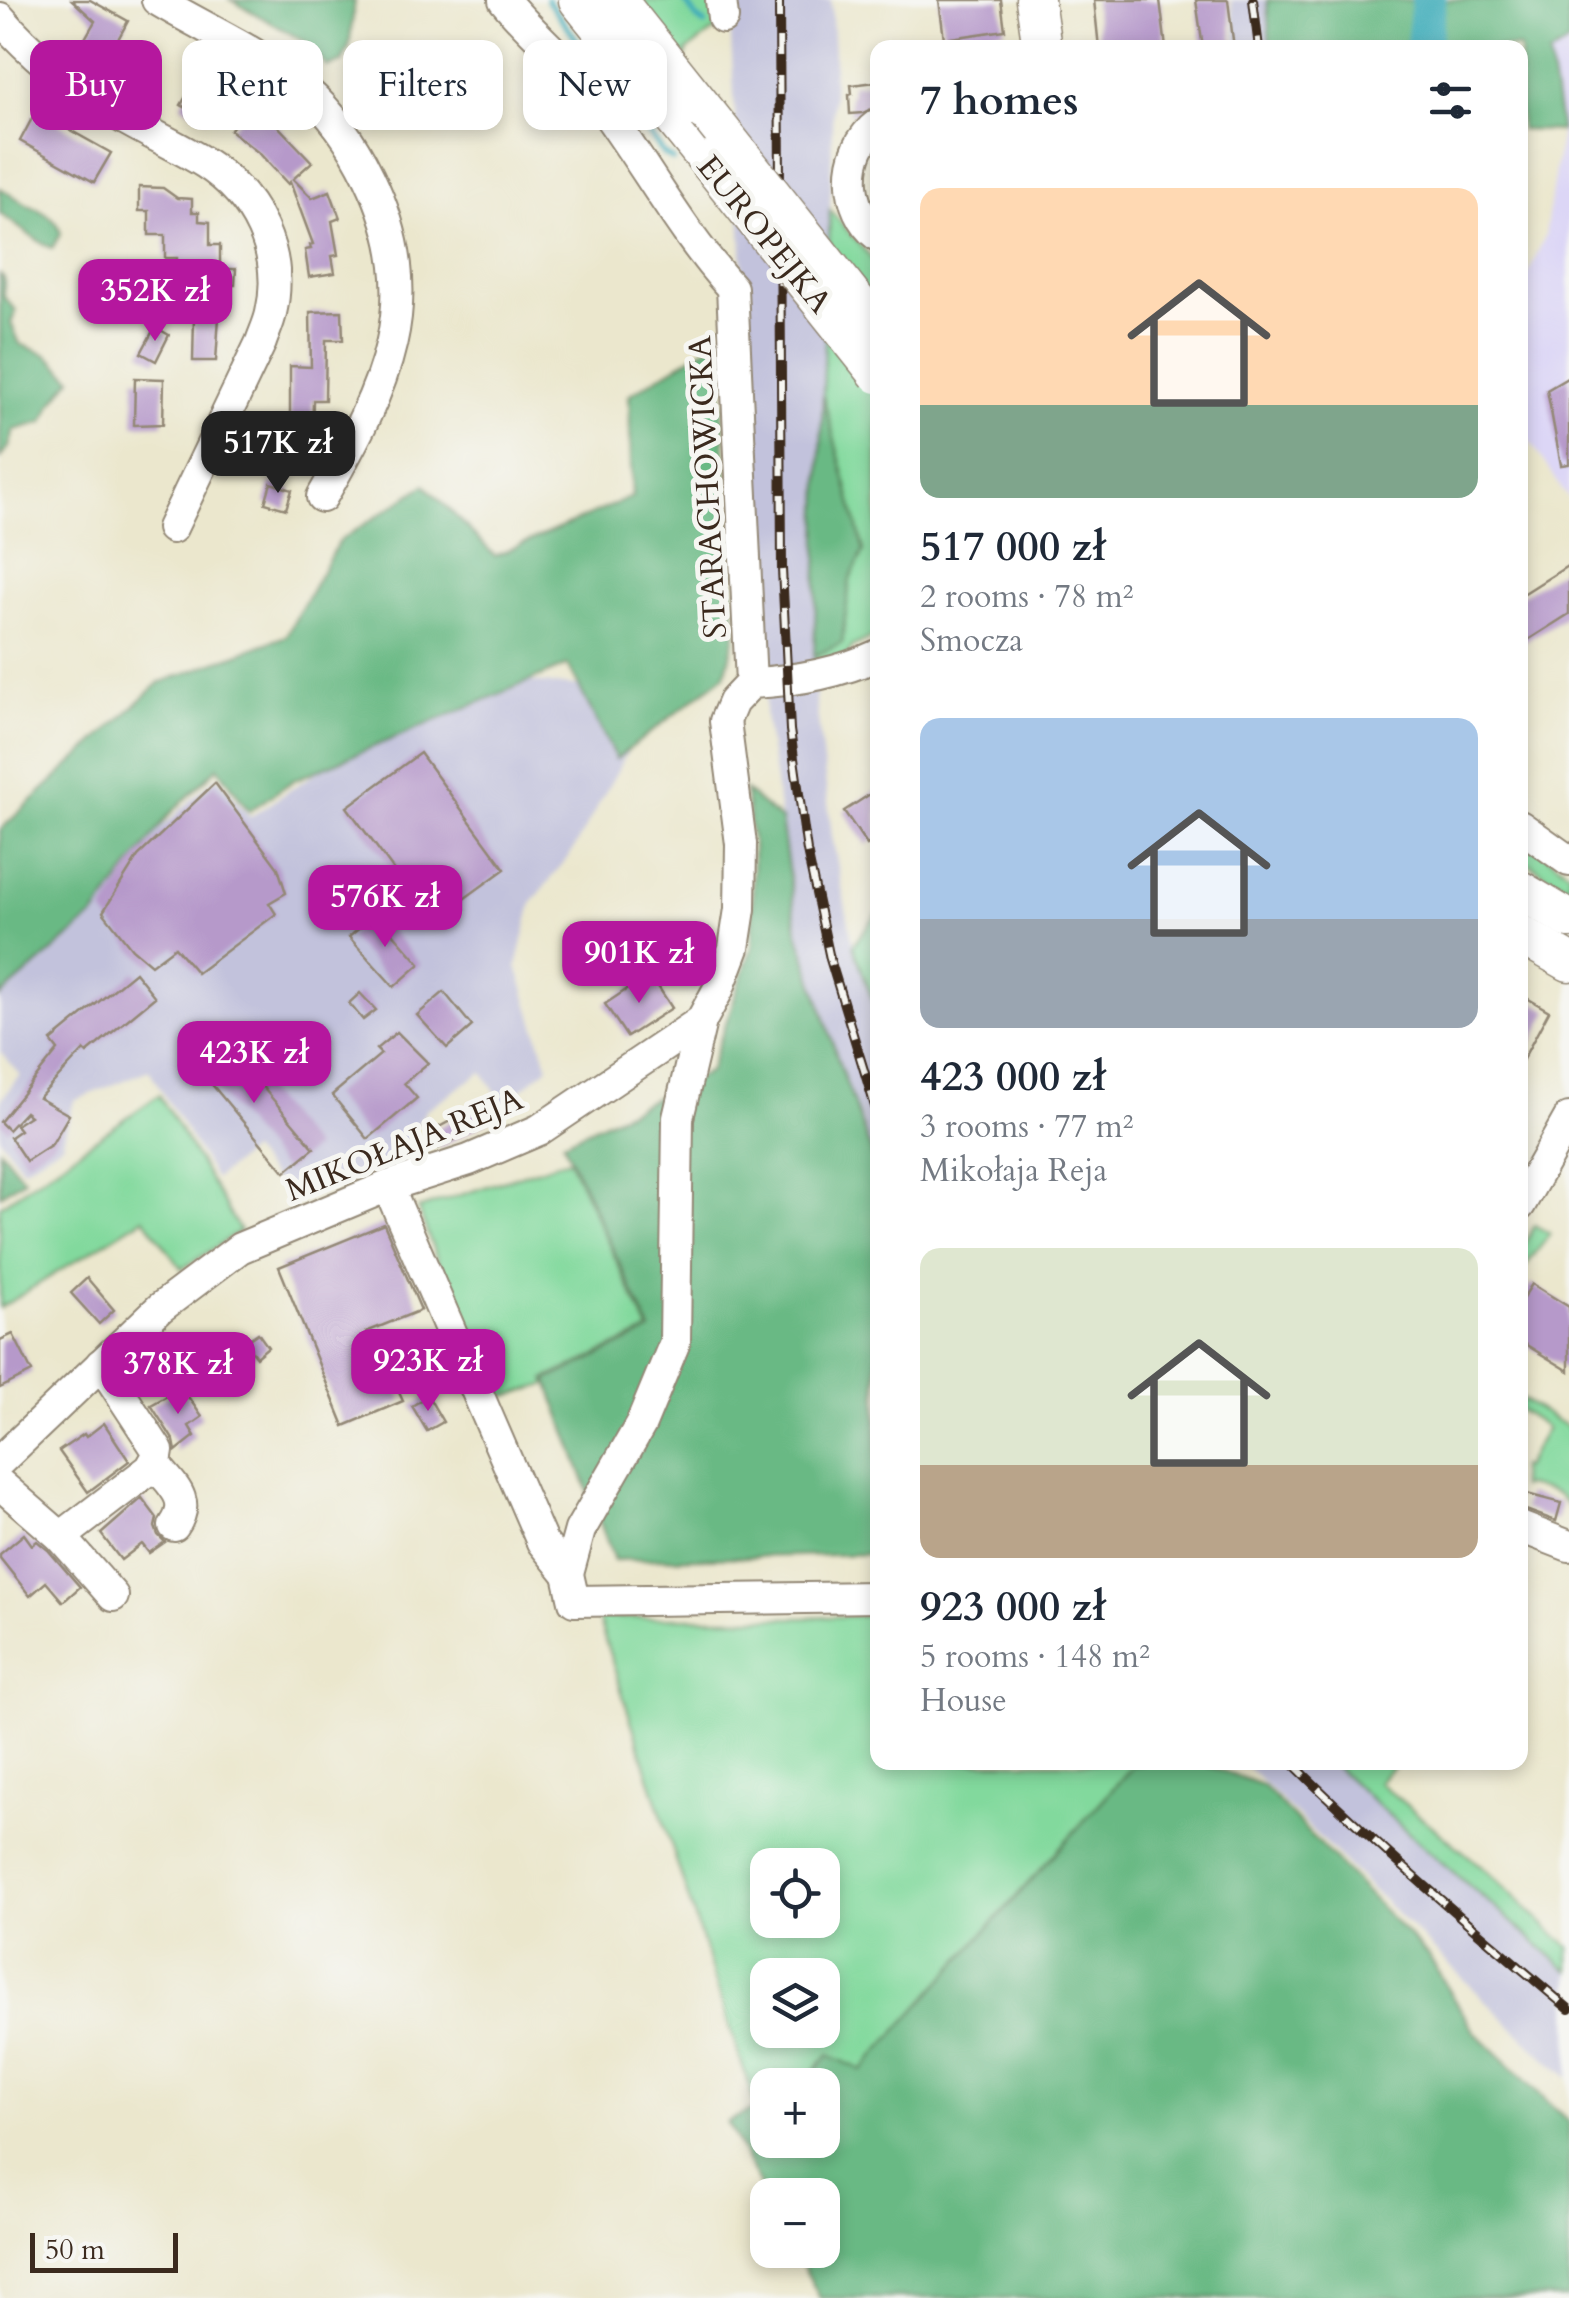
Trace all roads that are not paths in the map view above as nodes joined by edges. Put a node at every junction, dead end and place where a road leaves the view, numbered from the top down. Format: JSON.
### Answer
{"nodes":[{"id":1,"x":157,"y":0,"type":"edge"},
{"id":2,"x":504,"y":0,"type":"edge"},
{"id":3,"x":578,"y":0,"type":"edge"},
{"id":4,"x":618,"y":0,"type":"edge"},
{"id":5,"x":1034,"y":0,"type":"edge"},
{"id":6,"x":0,"y":18,"type":"edge"},
{"id":7,"x":1031,"y":40,"type":"edge"},
{"id":8,"x":1041,"y":40,"type":"edge"},
{"id":9,"x":870,"y":130,"type":"edge"},
{"id":10,"x":870,"y":229,"type":"edge"},
{"id":11,"x":870,"y":318,"type":"edge"},
{"id":12,"x":870,"y":364,"type":"edge"},
{"id":13,"x":322,"y":498,"type":"dead end"},
{"id":14,"x":172,"y":528,"type":"dead end"},
{"id":15,"x":870,"y":658,"type":"edge"},
{"id":16,"x":751,"y":683,"type":"junction"},
{"id":17,"x":1528,"y":831,"type":"edge"},
{"id":18,"x":1567,"y":855,"type":"edge"},
{"id":19,"x":1528,"y":895,"type":"edge"},
{"id":20,"x":1569,"y":919,"type":"edge"},
{"id":21,"x":1528,"y":939,"type":"edge"},
{"id":22,"x":1569,"y":962,"type":"edge"},
{"id":23,"x":700,"y":1021,"type":"junction"},
{"id":24,"x":1566,"y":1129,"type":"edge"},
{"id":25,"x":388,"y":1186,"type":"junction"},
{"id":26,"x":1528,"y":1193,"type":"edge"},
{"id":27,"x":101,"y":1364,"type":"junction"},
{"id":28,"x":0,"y":1461,"type":"edge"},
{"id":29,"x":154,"y":1463,"type":"junction"},
{"id":30,"x":0,"y":1484,"type":"edge"},
{"id":31,"x":174,"y":1526,"type":"dead end"},
{"id":32,"x":1528,"y":1531,"type":"edge"},
{"id":33,"x":61,"y":1537,"type":"junction"},
{"id":34,"x":1569,"y":1546,"type":"edge"},
{"id":35,"x":568,"y":1574,"type":"junction"},
{"id":36,"x":113,"y":1596,"type":"dead end"},
{"id":37,"x":870,"y":1597,"type":"edge"}],
"edges":[{"from":1,"to":13,"type":"street"},
{"from":2,"to":16,"type":"street","name":"STARACHOWICKA"},
{"from":3,"to":12,"type":"main road","name":"EUROPEJKA","bridge":true},
{"from":4,"to":11,"type":"main road","name":"EUROPEJKA","bridge":true},
{"from":5,"to":7,"type":"main road"},
{"from":5,"to":8,"type":"main road"},
{"from":6,"to":14,"type":"street"},
{"from":9,"to":10,"type":"street"},
{"from":15,"to":16,"type":"street"},
{"from":16,"to":23,"type":"street","name":"MIKOŁAJA REJA"},
{"from":17,"to":18,"type":"street"},
{"from":19,"to":20,"type":"main road"},
{"from":21,"to":22,"type":"main road"},
{"from":23,"to":25,"type":"street","name":"MIKOŁAJA REJA"},
{"from":23,"to":35,"type":"street"},
{"from":24,"to":26,"type":"street"},
{"from":25,"to":27,"type":"street","name":"MIKOŁAJA REJA"},
{"from":25,"to":35,"type":"street"},
{"from":27,"to":28,"type":"street","name":"MIKOŁAJA REJA"},
{"from":27,"to":29,"type":"street"},
{"from":29,"to":31,"type":"street"},
{"from":29,"to":33,"type":"street"},
{"from":30,"to":33,"type":"street"},
{"from":32,"to":34,"type":"street"},
{"from":33,"to":36,"type":"street"},
{"from":35,"to":37,"type":"street"}]}
